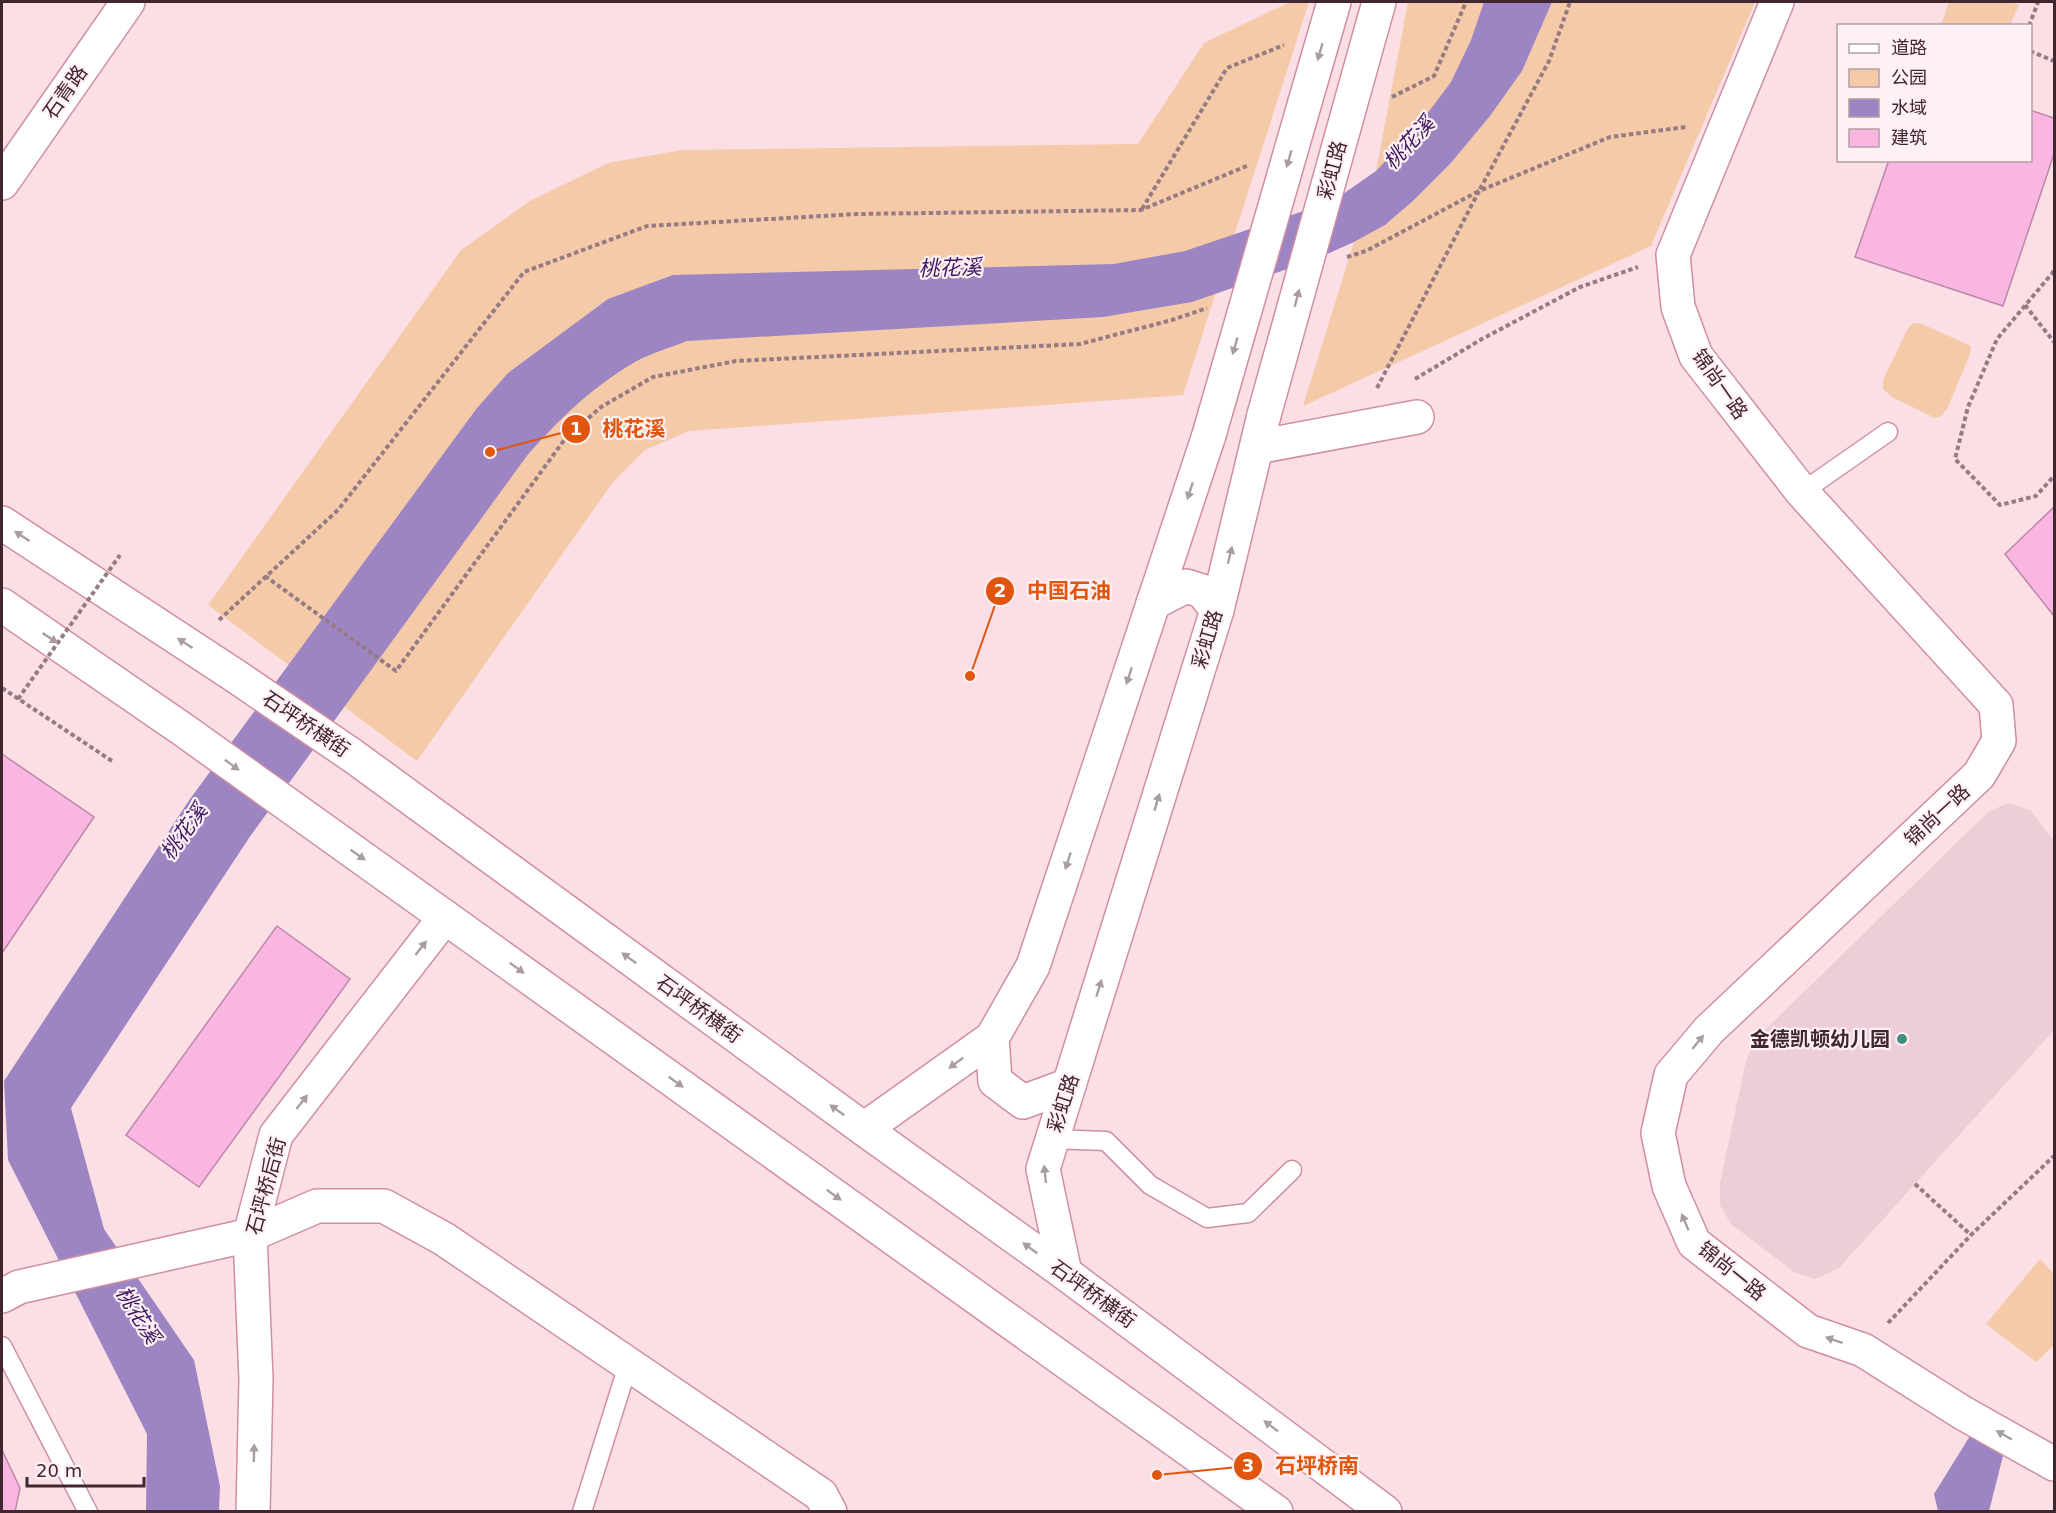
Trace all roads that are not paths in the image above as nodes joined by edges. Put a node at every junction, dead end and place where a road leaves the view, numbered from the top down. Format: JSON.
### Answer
{"nodes":[{"id":1,"x":128,"y":2,"type":"edge"},
{"id":2,"x":1380,"y":2,"type":"edge"},
{"id":3,"x":1777,"y":2,"type":"edge"},
{"id":4,"x":1330,"y":15,"type":"edge"},
{"id":5,"x":2,"y":183,"type":"edge"},
{"id":6,"x":1417,"y":417,"type":"dead end"},
{"id":7,"x":1888,"y":432,"type":"dead end"},
{"id":8,"x":1257,"y":447,"type":"junction"},
{"id":9,"x":1802,"y":492,"type":"junction"},
{"id":10,"x":2,"y":523,"type":"edge"},
{"id":11,"x":1153,"y":603,"type":"junction"},
{"id":12,"x":2,"y":605,"type":"edge"},
{"id":13,"x":1217,"y":610,"type":"junction"},
{"id":14,"x":445,"y":917,"type":"junction"},
{"id":15,"x":992,"y":1038,"type":"junction"},
{"id":16,"x":1069,"y":1085,"type":"junction"},
{"id":17,"x":864,"y":1129,"type":"junction"},
{"id":18,"x":1051,"y":1139,"type":"junction"},
{"id":19,"x":1292,"y":1170,"type":"dead end"},
{"id":20,"x":239,"y":1237,"type":"junction"},
{"id":21,"x":1065,"y":1273,"type":"junction"},
{"id":22,"x":10,"y":1292,"type":"edge"},
{"id":23,"x":2,"y":1346,"type":"edge"},
{"id":24,"x":628,"y":1365,"type":"junction"},
{"id":25,"x":2055,"y":1464,"type":"edge"},
{"id":26,"x":88,"y":1512,"type":"edge"},
{"id":27,"x":253,"y":1512,"type":"edge"},
{"id":28,"x":582,"y":1512,"type":"edge"},
{"id":29,"x":830,"y":1512,"type":"edge"},
{"id":30,"x":1276,"y":1512,"type":"edge"},
{"id":31,"x":1385,"y":1512,"type":"edge"}],
"edges":[{"from":1,"to":5,"type":"main road","name":"石青路"},
{"from":8,"to":2,"type":"main road","name":"彩虹路","one_way":true,"bridge":true},
{"from":3,"to":9,"type":"main road","name":"锦尚一路"},
{"from":4,"to":11,"type":"main road","one_way":true,"bridge":true},
{"from":6,"to":8,"type":"main road"},
{"from":7,"to":9,"type":"lane"},
{"from":13,"to":8,"type":"main road","name":"彩虹路","one_way":true},
{"from":25,"to":9,"type":"main road","name":"锦尚一路","one_way":true},
{"from":17,"to":10,"type":"main road","name":"石坪桥横街","one_way":true},
{"from":11,"to":13,"type":"main road"},
{"from":11,"to":15,"type":"main road","one_way":true},
{"from":12,"to":14,"type":"main road","one_way":true},
{"from":16,"to":13,"type":"main road","name":"彩虹路","one_way":true},
{"from":20,"to":14,"type":"main road","name":"石坪桥后街","one_way":true},
{"from":14,"to":30,"type":"main road","one_way":true},
{"from":15,"to":16,"type":"main road"},
{"from":15,"to":17,"type":"main road","one_way":true},
{"from":16,"to":18,"type":"main road","name":"彩虹路"},
{"from":21,"to":17,"type":"main road","name":"石坪桥横街","one_way":true},
{"from":18,"to":19,"type":"lane"},
{"from":21,"to":18,"type":"main road","name":"彩虹路","one_way":true},
{"from":20,"to":22,"type":"main road"},
{"from":20,"to":24,"type":"main road"},
{"from":27,"to":20,"type":"main road","name":"石坪桥后街","one_way":true},
{"from":31,"to":21,"type":"main road","name":"石坪桥横街","one_way":true},
{"from":23,"to":26,"type":"lane"},
{"from":24,"to":28,"type":"lane"},
{"from":24,"to":29,"type":"main road"}]}
